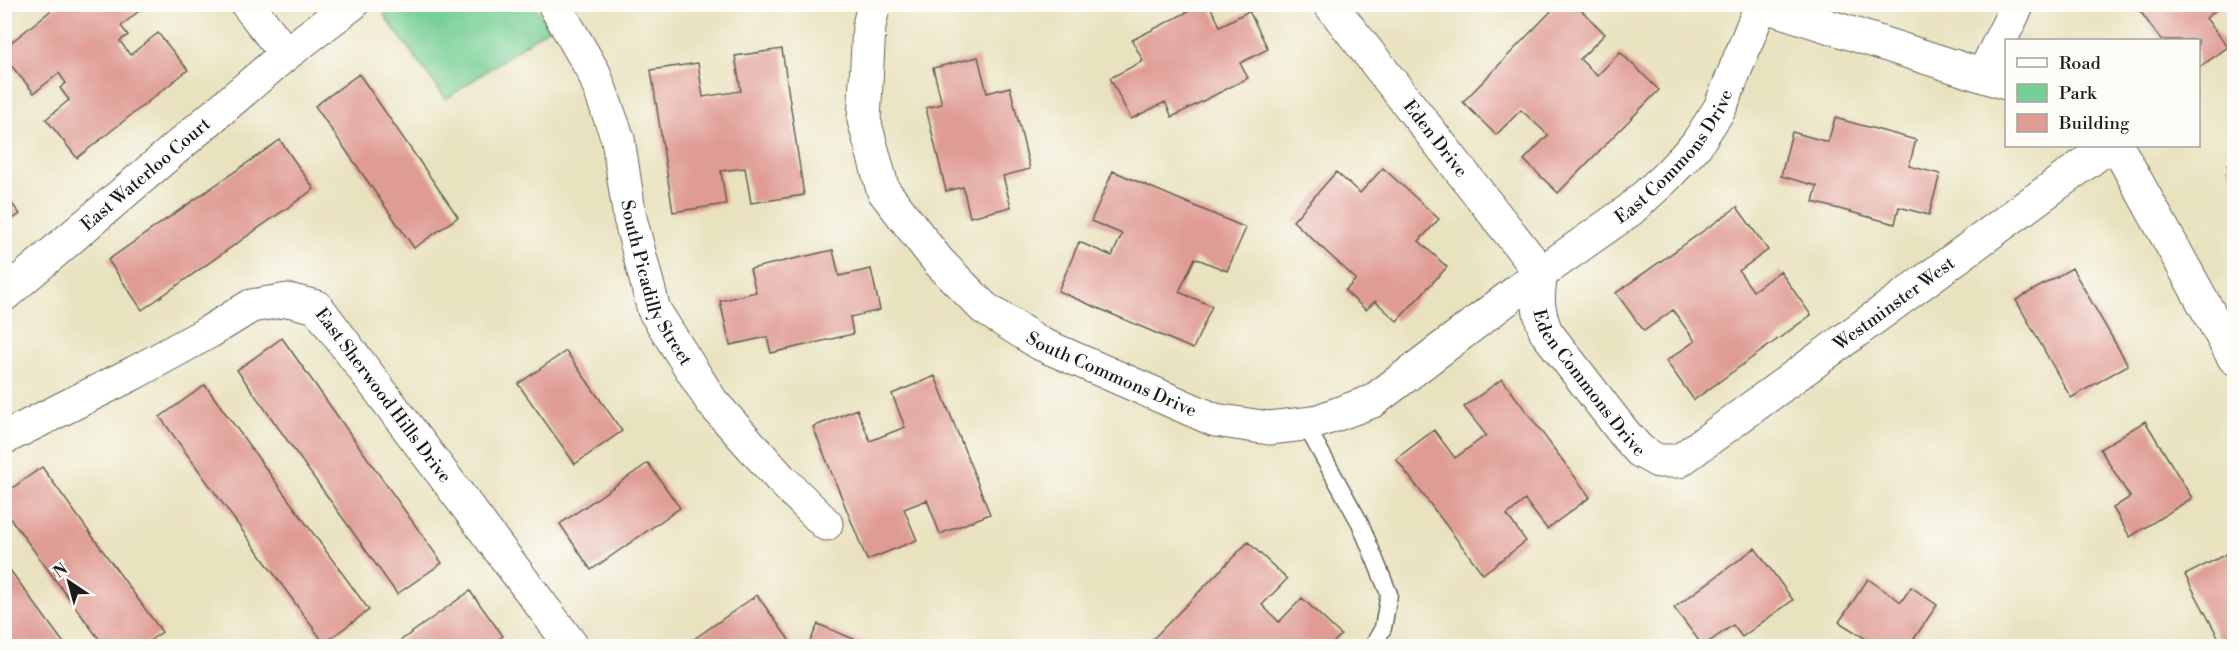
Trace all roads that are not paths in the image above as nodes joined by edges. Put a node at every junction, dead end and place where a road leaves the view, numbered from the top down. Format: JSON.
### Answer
{"nodes":[{"id":1,"x":247,"y":4,"type":"edge"},
{"id":2,"x":352,"y":4,"type":"edge"},
{"id":3,"x":554,"y":4,"type":"edge"},
{"id":4,"x":874,"y":4,"type":"edge"},
{"id":5,"x":1330,"y":4,"type":"edge"},
{"id":6,"x":2018,"y":4,"type":"edge"},
{"id":7,"x":1760,"y":5,"type":"edge"},
{"id":8,"x":2007,"y":39,"type":"edge"},
{"id":9,"x":2005,"y":46,"type":"edge"},
{"id":10,"x":286,"y":54,"type":"junction"},
{"id":11,"x":1995,"y":79,"type":"edge"},
{"id":12,"x":2108,"y":147,"type":"edge"},
{"id":13,"x":2118,"y":147,"type":"edge"},
{"id":14,"x":1541,"y":273,"type":"junction"},
{"id":15,"x":4,"y":295,"type":"edge"},
{"id":16,"x":2235,"y":358,"type":"edge"},
{"id":17,"x":1305,"y":424,"type":"junction"},
{"id":18,"x":4,"y":438,"type":"edge"},
{"id":19,"x":1679,"y":462,"type":"joint"},
{"id":20,"x":826,"y":524,"type":"dead end"},
{"id":21,"x":572,"y":646,"type":"edge"},
{"id":22,"x":1373,"y":646,"type":"edge"}],
"edges":[{"from":1,"to":10,"type":"street"},
{"from":2,"to":10,"type":"street","name":"East Waterloo Court"},
{"from":3,"to":20,"type":"street","name":"South Picadilly Street"},
{"from":4,"to":17,"type":"street","name":"South Commons Drive"},
{"from":5,"to":14,"type":"street","name":"Eden Drive"},
{"from":6,"to":8,"type":"street"},
{"from":7,"to":11,"type":"street"},
{"from":7,"to":14,"type":"street","name":"East Commons Drive"},
{"from":9,"to":11,"type":"street"},
{"from":10,"to":15,"type":"street","name":"East Waterloo Court"},
{"from":12,"to":19,"type":"street","name":"Westminster West"},
{"from":13,"to":16,"type":"street"},
{"from":14,"to":17,"type":"street","name":"South Commons Drive"},
{"from":14,"to":19,"type":"street","name":"Eden Commons Drive"},
{"from":17,"to":22,"type":"lane"},
{"from":18,"to":21,"type":"street","name":"East Sherwood Hills Drive"}]}
